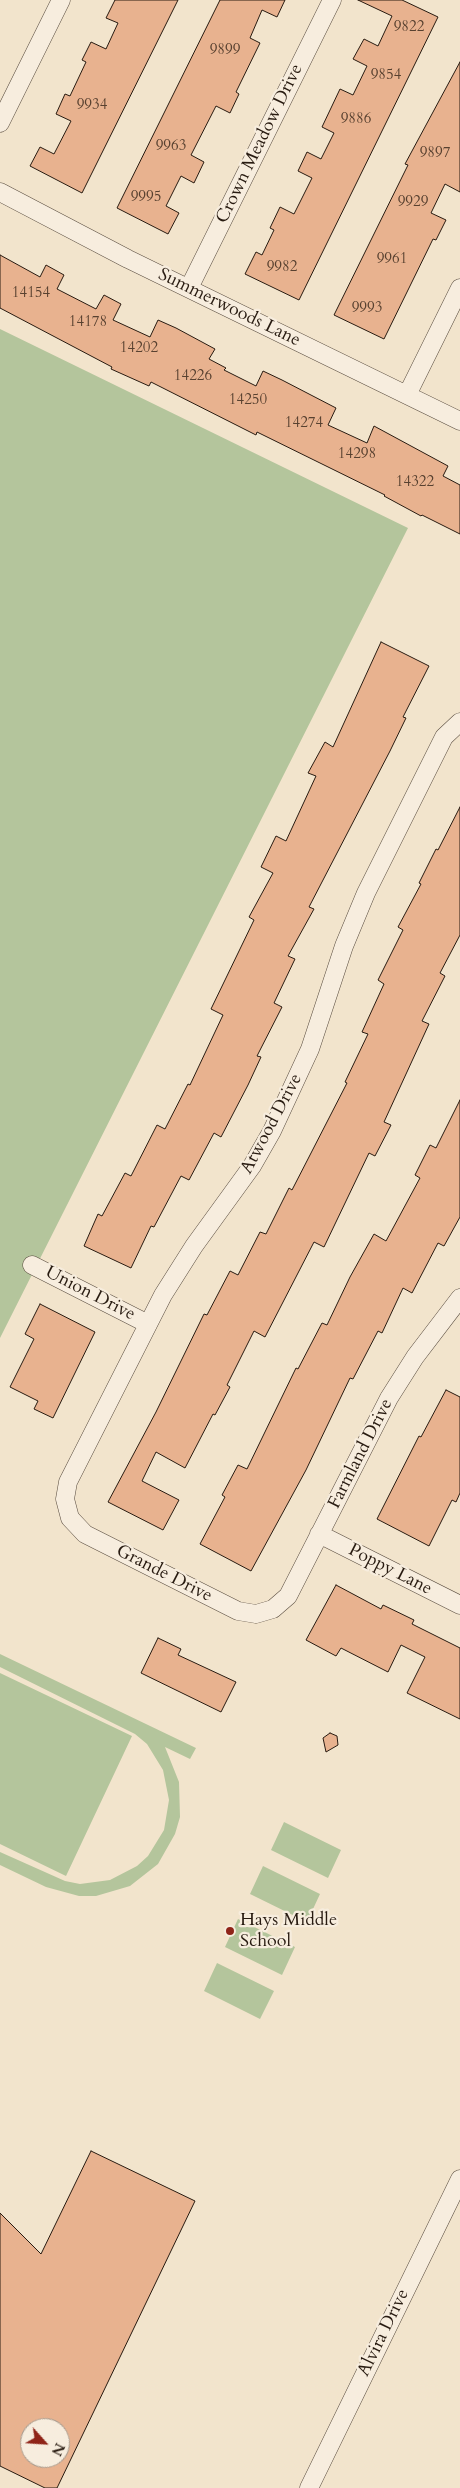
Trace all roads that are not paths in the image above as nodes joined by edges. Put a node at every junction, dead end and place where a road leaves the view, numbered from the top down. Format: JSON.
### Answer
{"nodes":[{"id":1,"x":61,"y":0,"type":"edge"},
{"id":2,"x":332,"y":0,"type":"edge"},
{"id":3,"x":0,"y":123,"type":"edge"},
{"id":4,"x":0,"y":192,"type":"edge"},
{"id":5,"x":189,"y":288,"type":"junction"},
{"id":6,"x":460,"y":288,"type":"edge"},
{"id":7,"x":407,"y":395,"type":"junction"},
{"id":8,"x":460,"y":421,"type":"edge"},
{"id":9,"x":460,"y":722,"type":"edge"},
{"id":10,"x":32,"y":1265,"type":"dead end"},
{"id":11,"x":460,"y":1298,"type":"edge"},
{"id":12,"x":148,"y":1324,"type":"junction"},
{"id":13,"x":68,"y":1516,"type":"joint"},
{"id":14,"x":319,"y":1534,"type":"junction"},
{"id":15,"x":460,"y":1605,"type":"edge"},
{"id":16,"x":268,"y":1612,"type":"joint"},
{"id":17,"x":460,"y":2179,"type":"edge"},
{"id":18,"x":308,"y":2488,"type":"edge"}],
"edges":[{"from":1,"to":3,"type":"street"},
{"from":2,"to":5,"type":"street","name":"Crown Meadow Drive"},
{"from":4,"to":5,"type":"street","name":"Summerwoods Lane"},
{"from":5,"to":7,"type":"street","name":"Summerwoods Lane"},
{"from":6,"to":7,"type":"street"},
{"from":7,"to":8,"type":"street","name":"Summerwoods Lane"},
{"from":9,"to":12,"type":"street","name":"Atwood Drive"},
{"from":10,"to":12,"type":"street","name":"Union Drive"},
{"from":11,"to":14,"type":"street","name":"Farmland Drive"},
{"from":12,"to":13,"type":"street","name":"Atwood Drive"},
{"from":13,"to":16,"type":"street","name":"Grande Drive"},
{"from":14,"to":15,"type":"street","name":"Poppy Lane"},
{"from":14,"to":16,"type":"street","name":"Farmland Drive"},
{"from":17,"to":18,"type":"street","name":"Alvira Drive"}]}
